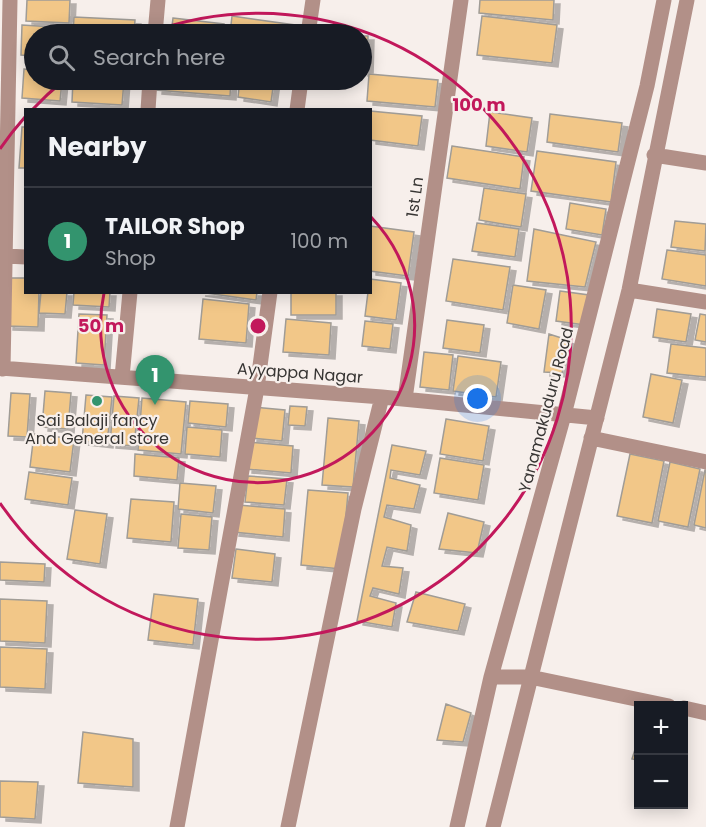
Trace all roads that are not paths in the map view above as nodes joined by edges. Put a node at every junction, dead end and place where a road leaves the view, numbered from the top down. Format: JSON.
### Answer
{"nodes":[{"id":1,"x":10,"y":0,"type":"edge"},
{"id":2,"x":158,"y":0,"type":"edge"},
{"id":3,"x":312,"y":0,"type":"edge"},
{"id":4,"x":460,"y":0,"type":"edge"},
{"id":5,"x":664,"y":0,"type":"edge"},
{"id":6,"x":687,"y":0,"type":"edge"},
{"id":7,"x":156,"y":24,"type":"edge"},
{"id":8,"x":309,"y":24,"type":"edge"},
{"id":9,"x":149,"y":90,"type":"edge"},
{"id":10,"x":300,"y":90,"type":"edge"},
{"id":11,"x":147,"y":108,"type":"edge"},
{"id":12,"x":297,"y":108,"type":"edge"},
{"id":13,"x":654,"y":155,"type":"junction"},
{"id":14,"x":706,"y":163,"type":"edge"},
{"id":15,"x":6,"y":256,"type":"junction"},
{"id":16,"x":24,"y":257,"type":"edge"},
{"id":17,"x":629,"y":290,"type":"junction"},
{"id":18,"x":130,"y":294,"type":"edge"},
{"id":19,"x":270,"y":294,"type":"edge"},
{"id":20,"x":706,"y":302,"type":"edge"},
{"id":21,"x":1,"y":369,"type":"edge"},
{"id":22,"x":122,"y":377,"type":"junction"},
{"id":23,"x":256,"y":388,"type":"junction"},
{"id":24,"x":382,"y":397,"type":"junction"},
{"id":25,"x":405,"y":399,"type":"junction"},
{"id":26,"x":564,"y":415,"type":"junction"},
{"id":27,"x":597,"y":418,"type":"junction"},
{"id":28,"x":591,"y":438,"type":"junction"},
{"id":29,"x":706,"y":462,"type":"edge"},
{"id":30,"x":491,"y":677,"type":"junction"},
{"id":31,"x":530,"y":677,"type":"junction"},
{"id":32,"x":649,"y":701,"type":"edge"},
{"id":33,"x":688,"y":709,"type":"edge"},
{"id":34,"x":706,"y":713,"type":"edge"},
{"id":35,"x":177,"y":827,"type":"edge"},
{"id":36,"x":288,"y":827,"type":"edge"},
{"id":37,"x":458,"y":827,"type":"edge"},
{"id":38,"x":493,"y":827,"type":"edge"}],
"edges":[{"from":1,"to":15,"type":"street"},
{"from":2,"to":7,"type":"street"},
{"from":3,"to":8,"type":"street"},
{"from":4,"to":25,"type":"street","name":"1st Ln"},
{"from":5,"to":26,"type":"street","name":"Yanamakuduru Road"},
{"from":6,"to":13,"type":"street"},
{"from":9,"to":11,"type":"street"},
{"from":10,"to":12,"type":"street"},
{"from":13,"to":14,"type":"street"},
{"from":13,"to":17,"type":"street"},
{"from":15,"to":16,"type":"street"},
{"from":15,"to":21,"type":"street"},
{"from":17,"to":20,"type":"street"},
{"from":17,"to":27,"type":"street"},
{"from":18,"to":22,"type":"street"},
{"from":19,"to":23,"type":"street"},
{"from":21,"to":22,"type":"street","name":"Ayyappa Nagar"},
{"from":22,"to":23,"type":"street","name":"Ayyappa Nagar"},
{"from":23,"to":24,"type":"street","name":"Ayyappa Nagar"},
{"from":23,"to":35,"type":"street"},
{"from":24,"to":25,"type":"street","name":"Ayyappa Nagar"},
{"from":24,"to":36,"type":"street"},
{"from":25,"to":26,"type":"street","name":"Ayyappa Nagar"},
{"from":26,"to":27,"type":"street","name":"Ayyappa Nagar"},
{"from":26,"to":30,"type":"street","name":"Yanamakuduru Road"},
{"from":27,"to":28,"type":"street"},
{"from":28,"to":29,"type":"street"},
{"from":28,"to":31,"type":"street"},
{"from":30,"to":31,"type":"street"},
{"from":30,"to":37,"type":"street","name":"Yanamakuduru Road"},
{"from":31,"to":32,"type":"street"},
{"from":31,"to":38,"type":"street"},
{"from":33,"to":34,"type":"street"}]}
